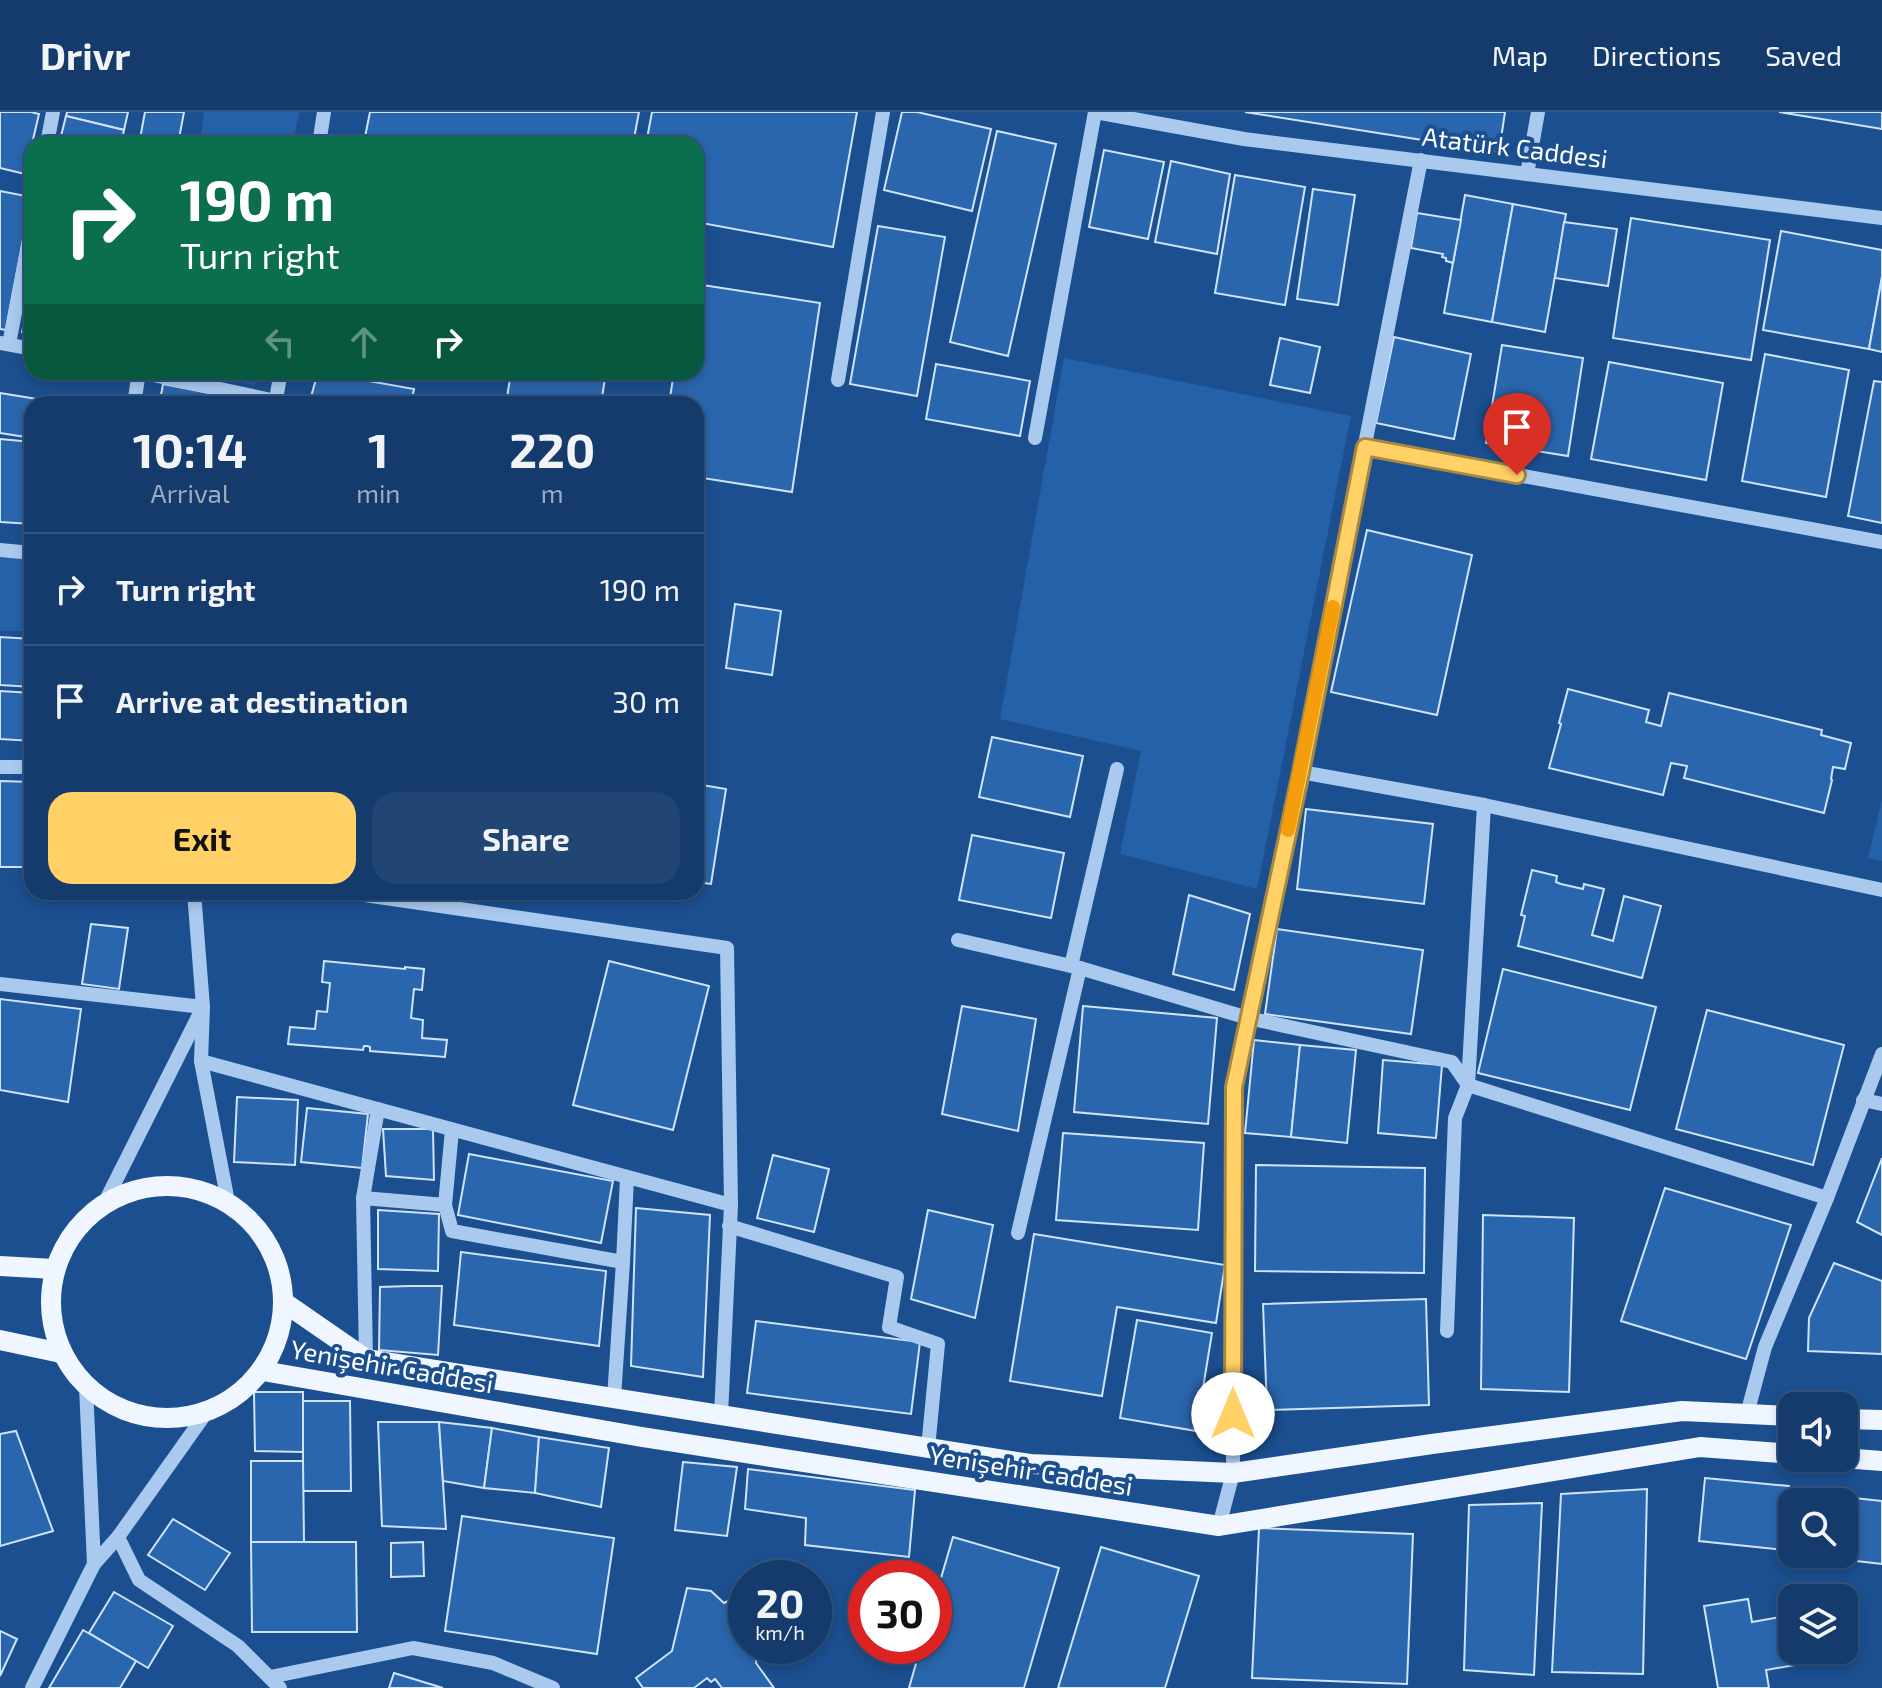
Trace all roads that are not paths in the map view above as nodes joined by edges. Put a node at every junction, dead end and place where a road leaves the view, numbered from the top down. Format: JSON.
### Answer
{"nodes":[{"id":1,"x":53,"y":112,"type":"edge"},
{"id":2,"x":324,"y":112,"type":"edge"},
{"id":3,"x":883,"y":112,"type":"edge"},
{"id":4,"x":1095,"y":112,"type":"edge"},
{"id":5,"x":1538,"y":112,"type":"edge"},
{"id":6,"x":48,"y":136,"type":"edge"},
{"id":7,"x":320,"y":136,"type":"edge"},
{"id":8,"x":1421,"y":160,"type":"junction"},
{"id":9,"x":1527,"y":174,"type":"junction"},
{"id":10,"x":1882,"y":218,"type":"edge"},
{"id":11,"x":24,"y":276,"type":"edge"},
{"id":12,"x":4,"y":344,"type":"edge"},
{"id":13,"x":24,"y":348,"type":"edge"},
{"id":14,"x":176,"y":380,"type":"edge"},
{"id":15,"x":838,"y":380,"type":"dead end"},
{"id":16,"x":249,"y":396,"type":"edge"},
{"id":17,"x":1035,"y":438,"type":"dead end"},
{"id":18,"x":1365,"y":447,"type":"junction"},
{"id":19,"x":1882,"y":542,"type":"edge"},
{"id":20,"x":0,"y":550,"type":"edge"},
{"id":21,"x":24,"y":552,"type":"edge"},
{"id":22,"x":0,"y":767,"type":"edge"},
{"id":23,"x":24,"y":767,"type":"edge"},
{"id":24,"x":1117,"y":769,"type":"dead end"},
{"id":25,"x":1301,"y":772,"type":"junction"},
{"id":26,"x":1484,"y":805,"type":"junction"},
{"id":27,"x":1882,"y":890,"type":"edge"},
{"id":28,"x":195,"y":900,"type":"edge"},
{"id":29,"x":399,"y":900,"type":"edge"},
{"id":30,"x":958,"y":940,"type":"dead end"},
{"id":31,"x":1075,"y":967,"type":"junction"},
{"id":32,"x":0,"y":984,"type":"edge"},
{"id":33,"x":203,"y":1007,"type":"junction"},
{"id":34,"x":1248,"y":1018,"type":"junction"},
{"id":35,"x":1882,"y":1054,"type":"edge"},
{"id":36,"x":201,"y":1061,"type":"junction"},
{"id":37,"x":1468,"y":1085,"type":"junction"},
{"id":38,"x":1863,"y":1100,"type":"junction"},
{"id":39,"x":1882,"y":1104,"type":"edge"},
{"id":40,"x":378,"y":1109,"type":"junction"},
{"id":41,"x":452,"y":1130,"type":"junction"},
{"id":42,"x":627,"y":1178,"type":"junction"},
{"id":43,"x":363,"y":1198,"type":"junction"},
{"id":44,"x":1827,"y":1198,"type":"junction"},
{"id":45,"x":105,"y":1202,"type":"junction"},
{"id":46,"x":228,"y":1202,"type":"junction"},
{"id":47,"x":445,"y":1205,"type":"junction"},
{"id":48,"x":731,"y":1205,"type":"junction"},
{"id":49,"x":729,"y":1226,"type":"junction"},
{"id":50,"x":1018,"y":1233,"type":"dead end"},
{"id":51,"x":623,"y":1262,"type":"junction"},
{"id":52,"x":0,"y":1266,"type":"edge"},
{"id":53,"x":54,"y":1269,"type":"junction"},
{"id":54,"x":285,"y":1303,"type":"junction"},
{"id":55,"x":1447,"y":1331,"type":"dead end"},
{"id":56,"x":0,"y":1340,"type":"edge"},
{"id":57,"x":61,"y":1353,"type":"junction"},
{"id":58,"x":366,"y":1359,"type":"junction"},
{"id":59,"x":263,"y":1371,"type":"junction"},
{"id":60,"x":86,"y":1387,"type":"junction"},
{"id":61,"x":614,"y":1398,"type":"junction"},
{"id":62,"x":206,"y":1413,"type":"junction"},
{"id":63,"x":1747,"y":1414,"type":"junction"},
{"id":64,"x":721,"y":1415,"type":"junction"},
{"id":65,"x":1778,"y":1415,"type":"edge"},
{"id":66,"x":1858,"y":1419,"type":"edge"},
{"id":67,"x":1882,"y":1420,"type":"edge"},
{"id":68,"x":928,"y":1448,"type":"junction"},
{"id":69,"x":1778,"y":1453,"type":"edge"},
{"id":70,"x":1858,"y":1459,"type":"edge"},
{"id":71,"x":1882,"y":1461,"type":"edge"},
{"id":72,"x":1233,"y":1473,"type":"junction"},
{"id":73,"x":1219,"y":1526,"type":"junction"},
{"id":74,"x":118,"y":1537,"type":"junction"},
{"id":75,"x":94,"y":1564,"type":"junction"},
{"id":76,"x":275,"y":1683,"type":"edge"},
{"id":77,"x":32,"y":1688,"type":"edge"},
{"id":78,"x":553,"y":1688,"type":"edge"}],
"edges":[{"from":1,"to":6,"type":"street"},
{"from":2,"to":7,"type":"street"},
{"from":3,"to":15,"type":"street"},
{"from":4,"to":8,"type":"street","name":"Atatürk Caddesi"},
{"from":4,"to":17,"type":"street"},
{"from":5,"to":9,"type":"street"},
{"from":8,"to":9,"type":"street","name":"Atatürk Caddesi"},
{"from":8,"to":18,"type":"street"},
{"from":9,"to":10,"type":"street","name":"Atatürk Caddesi"},
{"from":11,"to":12,"type":"street"},
{"from":12,"to":13,"type":"street"},
{"from":14,"to":16,"type":"street"},
{"from":18,"to":19,"type":"street"},
{"from":18,"to":25,"type":"street"},
{"from":20,"to":21,"type":"street"},
{"from":22,"to":23,"type":"street"},
{"from":24,"to":31,"type":"street"},
{"from":25,"to":26,"type":"street"},
{"from":25,"to":34,"type":"street"},
{"from":26,"to":27,"type":"street"},
{"from":26,"to":37,"type":"street"},
{"from":28,"to":33,"type":"street"},
{"from":29,"to":48,"type":"street"},
{"from":30,"to":31,"type":"street"},
{"from":31,"to":34,"type":"street"},
{"from":31,"to":50,"type":"street"},
{"from":32,"to":33,"type":"street"},
{"from":33,"to":36,"type":"street"},
{"from":33,"to":45,"type":"street"},
{"from":34,"to":37,"type":"street"},
{"from":34,"to":72,"type":"street"},
{"from":35,"to":38,"type":"street"},
{"from":36,"to":40,"type":"street"},
{"from":36,"to":46,"type":"street"},
{"from":37,"to":44,"type":"street"},
{"from":37,"to":55,"type":"street"},
{"from":38,"to":39,"type":"street"},
{"from":38,"to":44,"type":"street"},
{"from":40,"to":41,"type":"street"},
{"from":40,"to":43,"type":"street"},
{"from":41,"to":42,"type":"street"},
{"from":41,"to":47,"type":"street"},
{"from":42,"to":48,"type":"street"},
{"from":42,"to":51,"type":"street"},
{"from":43,"to":47,"type":"street"},
{"from":43,"to":58,"type":"street"},
{"from":44,"to":63,"type":"street"},
{"from":45,"to":46,"type":"main road"},
{"from":45,"to":53,"type":"main road"},
{"from":46,"to":54,"type":"main road"},
{"from":47,"to":51,"type":"street"},
{"from":48,"to":49,"type":"street"},
{"from":49,"to":64,"type":"street"},
{"from":49,"to":68,"type":"street"},
{"from":51,"to":61,"type":"street"},
{"from":52,"to":53,"type":"main road"},
{"from":53,"to":57,"type":"main road"},
{"from":54,"to":58,"type":"main road","name":"Yenişehir Caddesi"},
{"from":54,"to":59,"type":"main road"},
{"from":56,"to":57,"type":"main road"},
{"from":57,"to":60,"type":"main road"},
{"from":58,"to":61,"type":"main road","name":"Yenişehir Caddesi"},
{"from":59,"to":62,"type":"main road"},
{"from":59,"to":73,"type":"main road","name":"Yenişehir Caddesi"},
{"from":60,"to":62,"type":"main road"},
{"from":60,"to":75,"type":"street"},
{"from":61,"to":64,"type":"main road","name":"Yenişehir Caddesi"},
{"from":62,"to":74,"type":"street"},
{"from":63,"to":65,"type":"main road","name":"Yenişehir Caddesi"},
{"from":63,"to":72,"type":"main road","name":"Yenişehir Caddesi"},
{"from":64,"to":68,"type":"main road","name":"Yenişehir Caddesi"},
{"from":66,"to":67,"type":"main road"},
{"from":68,"to":72,"type":"main road","name":"Yenişehir Caddesi"},
{"from":69,"to":73,"type":"main road","name":"Yenişehir Caddesi"},
{"from":70,"to":71,"type":"main road"},
{"from":72,"to":73,"type":"street"},
{"from":74,"to":75,"type":"street"},
{"from":74,"to":76,"type":"street"},
{"from":75,"to":77,"type":"street"},
{"from":76,"to":78,"type":"street"}]}
